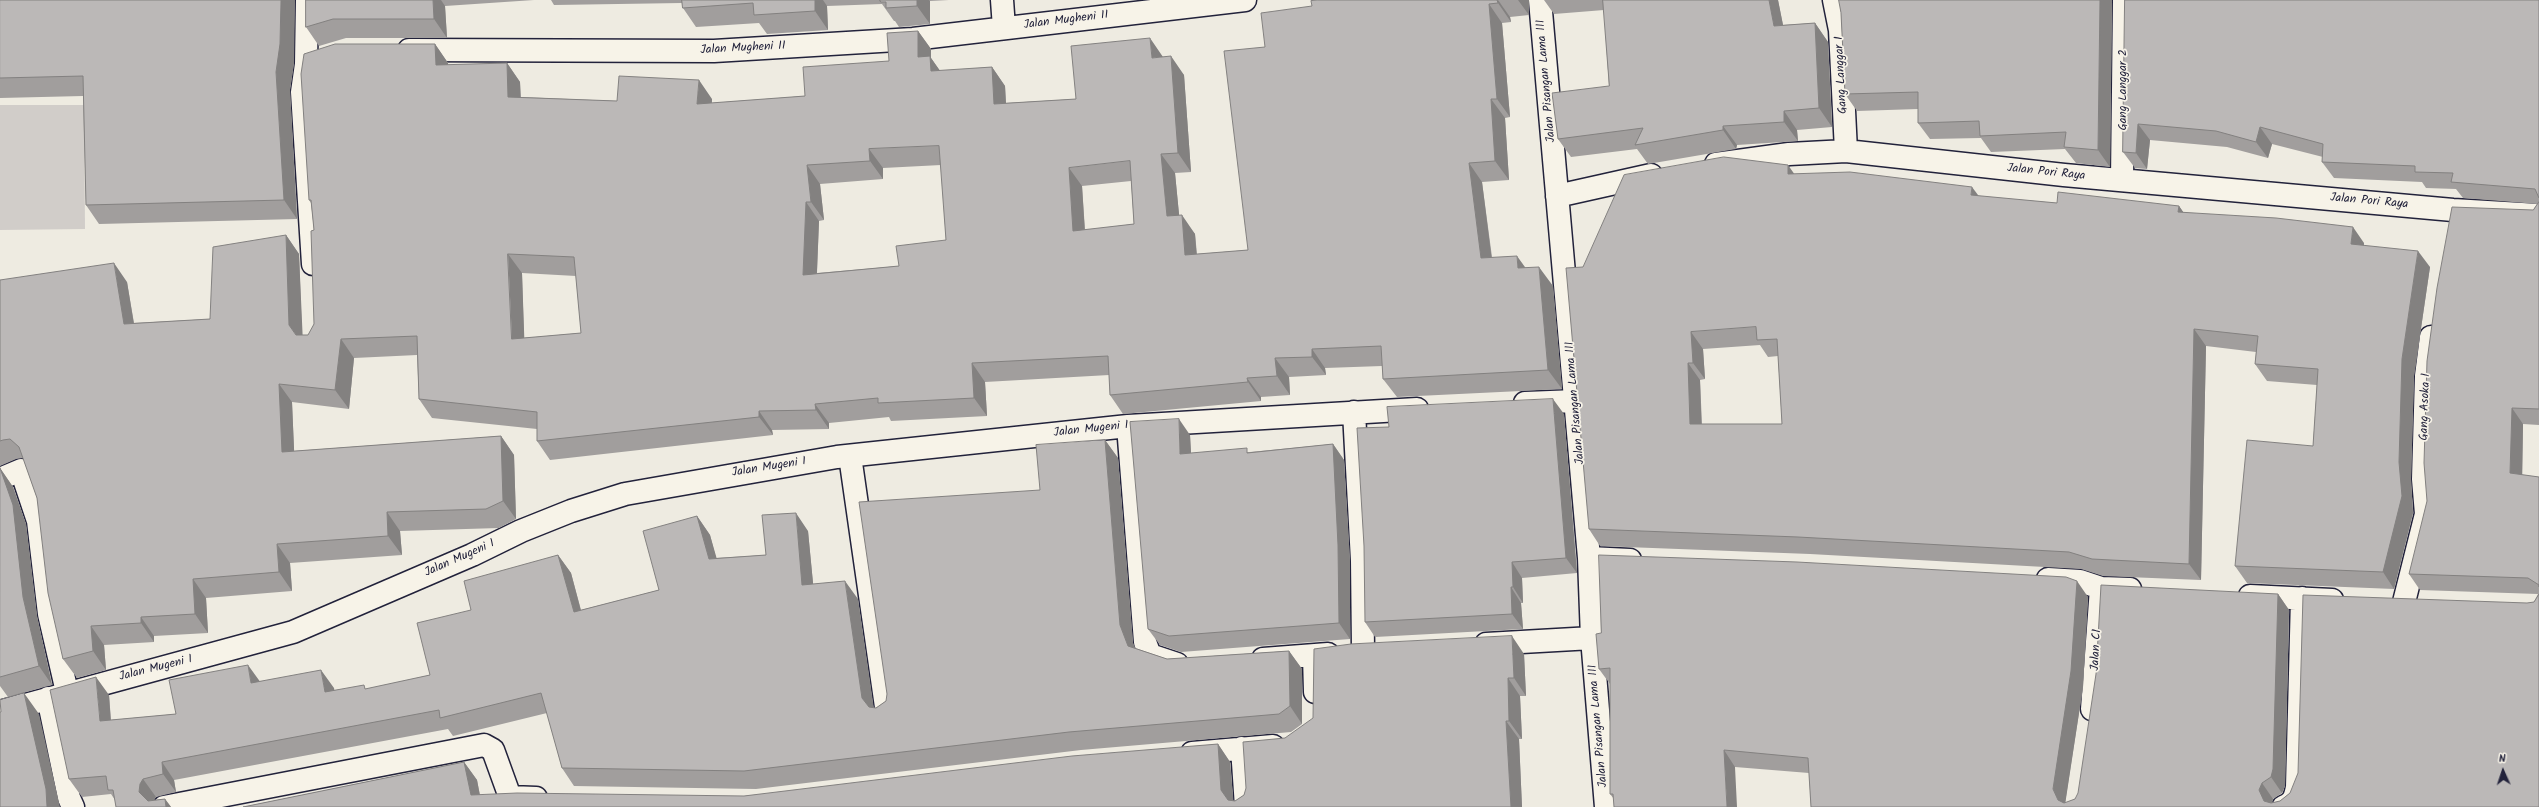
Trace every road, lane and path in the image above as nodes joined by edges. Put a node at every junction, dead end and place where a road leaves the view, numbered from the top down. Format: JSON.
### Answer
{"nodes":[{"id":1,"x":307,"y":0,"type":"edge"},
{"id":2,"x":1002,"y":0,"type":"edge"},
{"id":3,"x":1244,"y":0,"type":"edge"},
{"id":4,"x":1540,"y":0,"type":"edge"},
{"id":5,"x":1834,"y":0,"type":"edge"},
{"id":6,"x":2124,"y":0,"type":"edge"},
{"id":7,"x":1004,"y":28,"type":"junction"},
{"id":8,"x":385,"y":50,"type":"edge"},
{"id":9,"x":1846,"y":151,"type":"junction"},
{"id":10,"x":1696,"y":167,"type":"edge"},
{"id":11,"x":1674,"y":171,"type":"edge"},
{"id":12,"x":2122,"y":180,"type":"junction"},
{"id":13,"x":1557,"y":196,"type":"junction"},
{"id":14,"x":2453,"y":210,"type":"junction"},
{"id":15,"x":2539,"y":215,"type":"edge"},
{"id":16,"x":2449,"y":233,"type":"edge"},
{"id":17,"x":314,"y":280,"type":"edge"},
{"id":18,"x":2434,"y":317,"type":"edge"},
{"id":19,"x":1576,"y":401,"type":"junction"},
{"id":20,"x":1503,"y":404,"type":"edge"},
{"id":21,"x":1440,"y":408,"type":"edge"},
{"id":22,"x":1354,"y":412,"type":"junction"},
{"id":23,"x":1128,"y":426,"type":"junction"},
{"id":24,"x":850,"y":456,"type":"junction"},
{"id":25,"x":0,"y":479,"type":"edge"},
{"id":26,"x":1589,"y":558,"type":"junction"},
{"id":27,"x":1652,"y":560,"type":"edge"},
{"id":28,"x":2025,"y":578,"type":"edge"},
{"id":29,"x":2101,"y":588,"type":"junction"},
{"id":30,"x":2147,"y":590,"type":"edge"},
{"id":31,"x":2232,"y":595,"type":"edge"},
{"id":32,"x":2302,"y":598,"type":"junction"},
{"id":33,"x":2349,"y":600,"type":"edge"},
{"id":34,"x":2381,"y":601,"type":"edge"},
{"id":35,"x":2404,"y":602,"type":"junction"},
{"id":36,"x":2428,"y":603,"type":"edge"},
{"id":37,"x":1592,"y":638,"type":"junction"},
{"id":38,"x":1462,"y":645,"type":"edge"},
{"id":39,"x":1386,"y":649,"type":"edge"},
{"id":40,"x":1362,"y":650,"type":"junction"},
{"id":41,"x":1314,"y":656,"type":"junction"},
{"id":42,"x":1246,"y":660,"type":"edge"},
{"id":43,"x":1200,"y":663,"type":"edge"},
{"id":44,"x":57,"y":695,"type":"junction"},
{"id":45,"x":0,"y":712,"type":"edge"},
{"id":46,"x":887,"y":714,"type":"edge"},
{"id":47,"x":1315,"y":714,"type":"edge"},
{"id":48,"x":2088,"y":732,"type":"edge"},
{"id":49,"x":1296,"y":744,"type":"edge"},
{"id":50,"x":1242,"y":748,"type":"junction"},
{"id":51,"x":1171,"y":754,"type":"edge"},
{"id":52,"x":555,"y":799,"type":"edge"},
{"id":53,"x":74,"y":807,"type":"edge"},
{"id":54,"x":164,"y":807,"type":"edge"},
{"id":55,"x":1246,"y":807,"type":"edge"},
{"id":56,"x":1606,"y":807,"type":"edge"},
{"id":57,"x":2283,"y":807,"type":"edge"}],
"edges":[{"from":1,"to":17,"type":"street"},
{"from":2,"to":7,"type":"street"},
{"from":3,"to":7,"type":"street","name":"Jalan Mugheni II"},
{"from":4,"to":13,"type":"street","name":"Jalan Pisangan Lama III"},
{"from":5,"to":9,"type":"street","name":"Gang Langgar I"},
{"from":6,"to":12,"type":"street","name":"Gang Langgar 2"},
{"from":7,"to":8,"type":"street","name":"Jalan Mugheni II"},
{"from":9,"to":10,"type":"street","name":"Jalan Pori Raya"},
{"from":9,"to":12,"type":"street","name":"Jalan Pori Raya"},
{"from":11,"to":13,"type":"street"},
{"from":12,"to":14,"type":"street","name":"Jalan Pori Raya"},
{"from":13,"to":19,"type":"street","name":"Jalan Pisangan Lama III"},
{"from":14,"to":15,"type":"street","name":"Jalan Pori Raya"},
{"from":14,"to":16,"type":"street"},
{"from":18,"to":35,"type":"street","name":"Gang Asoka 1"},
{"from":19,"to":20,"type":"street"},
{"from":19,"to":26,"type":"street","name":"Jalan Pisangan Lama III"},
{"from":21,"to":22,"type":"street","name":"Jalan Mugeni I"},
{"from":22,"to":23,"type":"street","name":"Jalan Mugeni I"},
{"from":22,"to":40,"type":"street"},
{"from":23,"to":24,"type":"street","name":"Jalan Mugeni I"},
{"from":23,"to":43,"type":"street"},
{"from":24,"to":44,"type":"street","name":"Jalan Mugeni I"},
{"from":24,"to":46,"type":"street"},
{"from":25,"to":44,"type":"street"},
{"from":26,"to":27,"type":"street"},
{"from":26,"to":37,"type":"street","name":"Jalan Pisangan Lama III"},
{"from":28,"to":29,"type":"street"},
{"from":29,"to":30,"type":"street"},
{"from":29,"to":48,"type":"street","name":"Jalan C1"},
{"from":31,"to":32,"type":"street"},
{"from":32,"to":33,"type":"street"},
{"from":32,"to":57,"type":"street"},
{"from":34,"to":35,"type":"street"},
{"from":35,"to":36,"type":"street"},
{"from":37,"to":38,"type":"street"},
{"from":37,"to":56,"type":"street","name":"Jalan Pisangan Lama III"},
{"from":39,"to":40,"type":"street"},
{"from":40,"to":41,"type":"street"},
{"from":41,"to":42,"type":"street"},
{"from":41,"to":47,"type":"street"},
{"from":44,"to":45,"type":"street","name":"Jalan Mugeni I"},
{"from":44,"to":53,"type":"street"},
{"from":49,"to":50,"type":"street"},
{"from":50,"to":51,"type":"street"},
{"from":50,"to":55,"type":"street"},
{"from":52,"to":54,"type":"street"}]}
